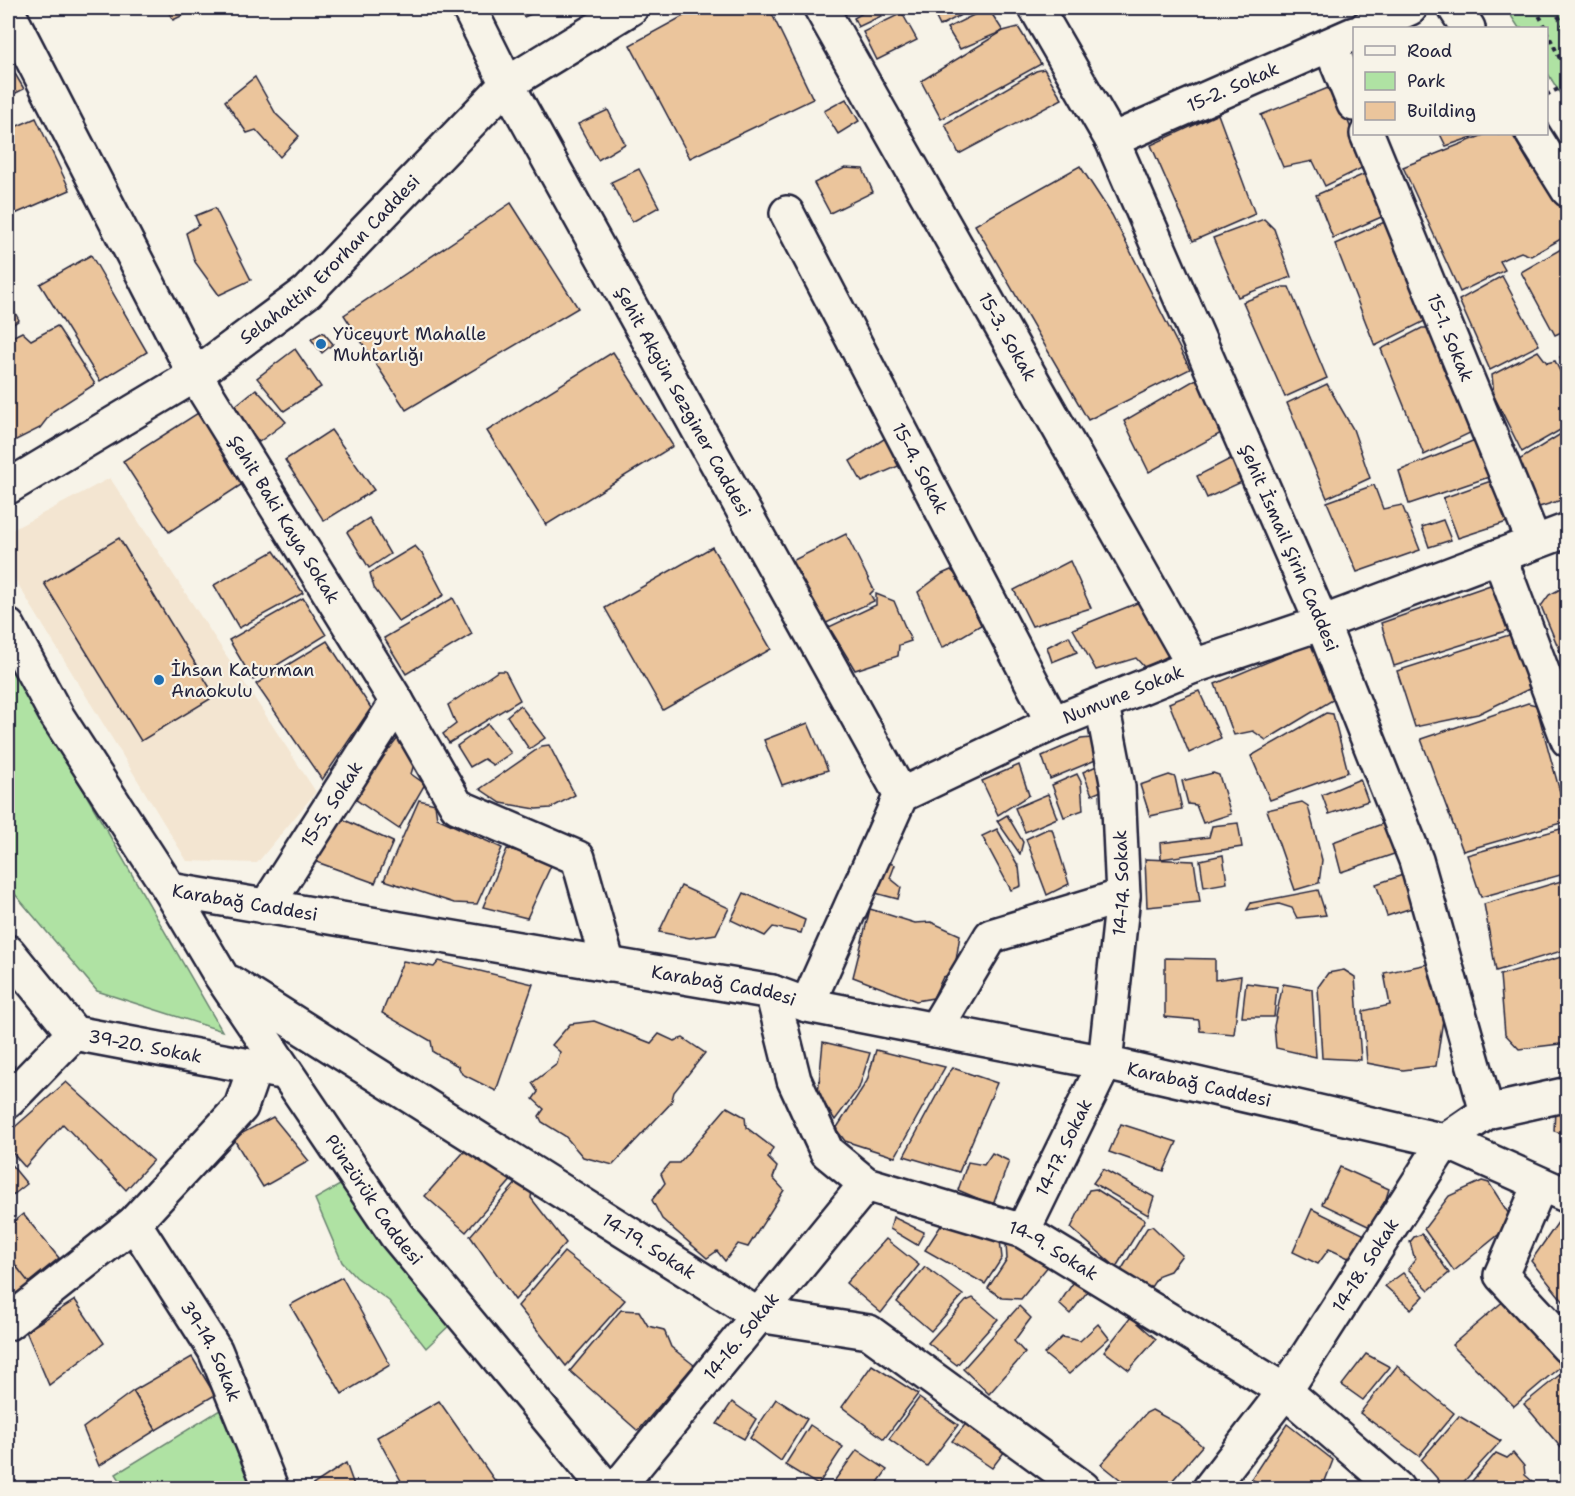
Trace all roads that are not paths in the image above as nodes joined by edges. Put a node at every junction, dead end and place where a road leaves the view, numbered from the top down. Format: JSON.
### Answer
{"nodes":[{"id":1,"x":469,"y":8,"type":"edge"},
{"id":2,"x":631,"y":8,"type":"edge"},
{"id":3,"x":821,"y":8,"type":"edge"},
{"id":4,"x":1036,"y":8,"type":"edge"},
{"id":5,"x":1410,"y":8,"type":"edge"},
{"id":6,"x":1455,"y":8,"type":"edge"},
{"id":7,"x":8,"y":12,"type":"edge"},
{"id":8,"x":1368,"y":27,"type":"edge"},
{"id":9,"x":1467,"y":27,"type":"edge"},
{"id":10,"x":1342,"y":39,"type":"edge"},
{"id":11,"x":507,"y":84,"type":"junction"},
{"id":12,"x":1353,"y":99,"type":"edge"},
{"id":13,"x":1367,"y":135,"type":"edge"},
{"id":14,"x":1534,"y":135,"type":"edge"},
{"id":15,"x":1112,"y":140,"type":"junction"},
{"id":16,"x":1568,"y":190,"type":"edge"},
{"id":17,"x":787,"y":213,"type":"dead end"},
{"id":18,"x":195,"y":375,"type":"junction"},
{"id":19,"x":8,"y":487,"type":"edge"},
{"id":20,"x":1568,"y":530,"type":"edge"},
{"id":21,"x":1534,"y":542,"type":"junction"},
{"id":22,"x":1499,"y":556,"type":"junction"},
{"id":23,"x":1322,"y":623,"type":"junction"},
{"id":24,"x":8,"y":626,"type":"edge"},
{"id":25,"x":1194,"y":666,"type":"junction"},
{"id":26,"x":397,"y":702,"type":"junction"},
{"id":27,"x":1102,"y":705,"type":"junction"},
{"id":28,"x":1053,"y":723,"type":"junction"},
{"id":29,"x":1568,"y":740,"type":"edge"},
{"id":30,"x":901,"y":795,"type":"junction"},
{"id":31,"x":170,"y":890,"type":"junction"},
{"id":32,"x":1123,"y":896,"type":"junction"},
{"id":33,"x":266,"y":907,"type":"junction"},
{"id":34,"x":8,"y":952,"type":"edge"},
{"id":35,"x":608,"y":965,"type":"junction"},
{"id":36,"x":221,"y":976,"type":"junction"},
{"id":37,"x":772,"y":992,"type":"junction"},
{"id":38,"x":807,"y":1005,"type":"junction"},
{"id":39,"x":935,"y":1030,"type":"junction"},
{"id":40,"x":74,"y":1033,"type":"junction"},
{"id":41,"x":1104,"y":1063,"type":"junction"},
{"id":42,"x":269,"y":1070,"type":"junction"},
{"id":43,"x":1568,"y":1094,"type":"edge"},
{"id":44,"x":8,"y":1101,"type":"edge"},
{"id":45,"x":1487,"y":1112,"type":"junction"},
{"id":46,"x":1446,"y":1141,"type":"junction"},
{"id":47,"x":866,"y":1184,"type":"junction"},
{"id":48,"x":1554,"y":1190,"type":"edge"},
{"id":49,"x":134,"y":1223,"type":"junction"},
{"id":50,"x":1023,"y":1231,"type":"junction"},
{"id":51,"x":758,"y":1315,"type":"junction"},
{"id":52,"x":8,"y":1323,"type":"edge"},
{"id":53,"x":1568,"y":1347,"type":"edge"},
{"id":54,"x":1285,"y":1391,"type":"junction"},
{"id":55,"x":271,"y":1488,"type":"edge"},
{"id":56,"x":606,"y":1488,"type":"edge"},
{"id":57,"x":617,"y":1488,"type":"edge"},
{"id":58,"x":1083,"y":1488,"type":"edge"},
{"id":59,"x":1210,"y":1488,"type":"edge"},
{"id":60,"x":1397,"y":1488,"type":"edge"}],
"edges":[{"from":1,"to":11,"type":"street","name":"Şehit Akgün Sezginer Caddesi"},
{"from":2,"to":11,"type":"street","name":"Selahattin Erorhan Caddesi"},
{"from":3,"to":25,"type":"street","name":"15-3. Sokak"},
{"from":4,"to":15,"type":"street","name":"Şehit İsmail Şirin Caddesi"},
{"from":5,"to":8,"type":"street"},
{"from":6,"to":9,"type":"street"},
{"from":7,"to":18,"type":"street","name":"Şehit Baki Kaya Sokak"},
{"from":10,"to":12,"type":"street"},
{"from":10,"to":15,"type":"street","name":"15-2. Sokak"},
{"from":11,"to":18,"type":"street","name":"Selahattin Erorhan Caddesi"},
{"from":11,"to":30,"type":"street","name":"Şehit Akgün Sezginer Caddesi"},
{"from":13,"to":21,"type":"street","name":"15-1. Sokak"},
{"from":14,"to":16,"type":"street"},
{"from":15,"to":23,"type":"street","name":"Şehit İsmail Şirin Caddesi"},
{"from":17,"to":28,"type":"street","name":"15-4. Sokak"},
{"from":18,"to":19,"type":"street","name":"Selahattin Erorhan Caddesi"},
{"from":18,"to":26,"type":"street","name":"Şehit Baki Kaya Sokak"},
{"from":20,"to":21,"type":"street","name":"Numune Sokak"},
{"from":21,"to":22,"type":"street","name":"Numune Sokak"},
{"from":22,"to":23,"type":"street","name":"Numune Sokak"},
{"from":22,"to":29,"type":"street"},
{"from":23,"to":25,"type":"street","name":"Numune Sokak"},
{"from":23,"to":45,"type":"street","name":"Şehit İsmail Şirin Caddesi"},
{"from":24,"to":31,"type":"street","name":"Karabağ Caddesi"},
{"from":25,"to":27,"type":"street","name":"Numune Sokak"},
{"from":26,"to":33,"type":"street","name":"15-5. Sokak"},
{"from":26,"to":35,"type":"street","name":"Şehit Baki Kaya Sokak"},
{"from":27,"to":28,"type":"street","name":"Numune Sokak"},
{"from":27,"to":32,"type":"street","name":"14-14. Sokak"},
{"from":28,"to":30,"type":"street","name":"Numune Sokak"},
{"from":30,"to":38,"type":"street"},
{"from":31,"to":33,"type":"street","name":"Karabağ Caddesi"},
{"from":31,"to":36,"type":"street","name":"Pünzürük Caddesi"},
{"from":32,"to":39,"type":"street"},
{"from":32,"to":41,"type":"street","name":"14-14. Sokak"},
{"from":33,"to":35,"type":"street","name":"Karabağ Caddesi"},
{"from":34,"to":40,"type":"street","name":"39-20. Sokak"},
{"from":35,"to":37,"type":"street","name":"Karabağ Caddesi"},
{"from":36,"to":42,"type":"street","name":"Pünzürük Caddesi"},
{"from":36,"to":51,"type":"street","name":"14-19. Sokak"},
{"from":37,"to":38,"type":"street","name":"Karabağ Caddesi"},
{"from":37,"to":47,"type":"street","name":"14-9. Sokak"},
{"from":38,"to":39,"type":"street","name":"Karabağ Caddesi"},
{"from":39,"to":41,"type":"street","name":"Karabağ Caddesi"},
{"from":40,"to":42,"type":"street","name":"39-20. Sokak"},
{"from":40,"to":44,"type":"street"},
{"from":41,"to":46,"type":"street","name":"Karabağ Caddesi"},
{"from":41,"to":50,"type":"street","name":"14-17. Sokak"},
{"from":42,"to":49,"type":"street"},
{"from":42,"to":56,"type":"street","name":"Pünzürük Caddesi"},
{"from":43,"to":45,"type":"street"},
{"from":45,"to":46,"type":"street"},
{"from":46,"to":48,"type":"street","name":"Karabağ Caddesi"},
{"from":46,"to":54,"type":"street","name":"14-18. Sokak"},
{"from":47,"to":50,"type":"street","name":"14-9. Sokak"},
{"from":47,"to":51,"type":"street","name":"14-16. Sokak"},
{"from":48,"to":53,"type":"street"},
{"from":49,"to":52,"type":"street"},
{"from":49,"to":55,"type":"street","name":"39-14. Sokak"},
{"from":50,"to":54,"type":"street","name":"14-9. Sokak"},
{"from":51,"to":57,"type":"street","name":"14-16. Sokak"},
{"from":51,"to":58,"type":"street","name":"14-19. Sokak"},
{"from":54,"to":59,"type":"street"},
{"from":54,"to":60,"type":"street","name":"14-9. Sokak"}]}
